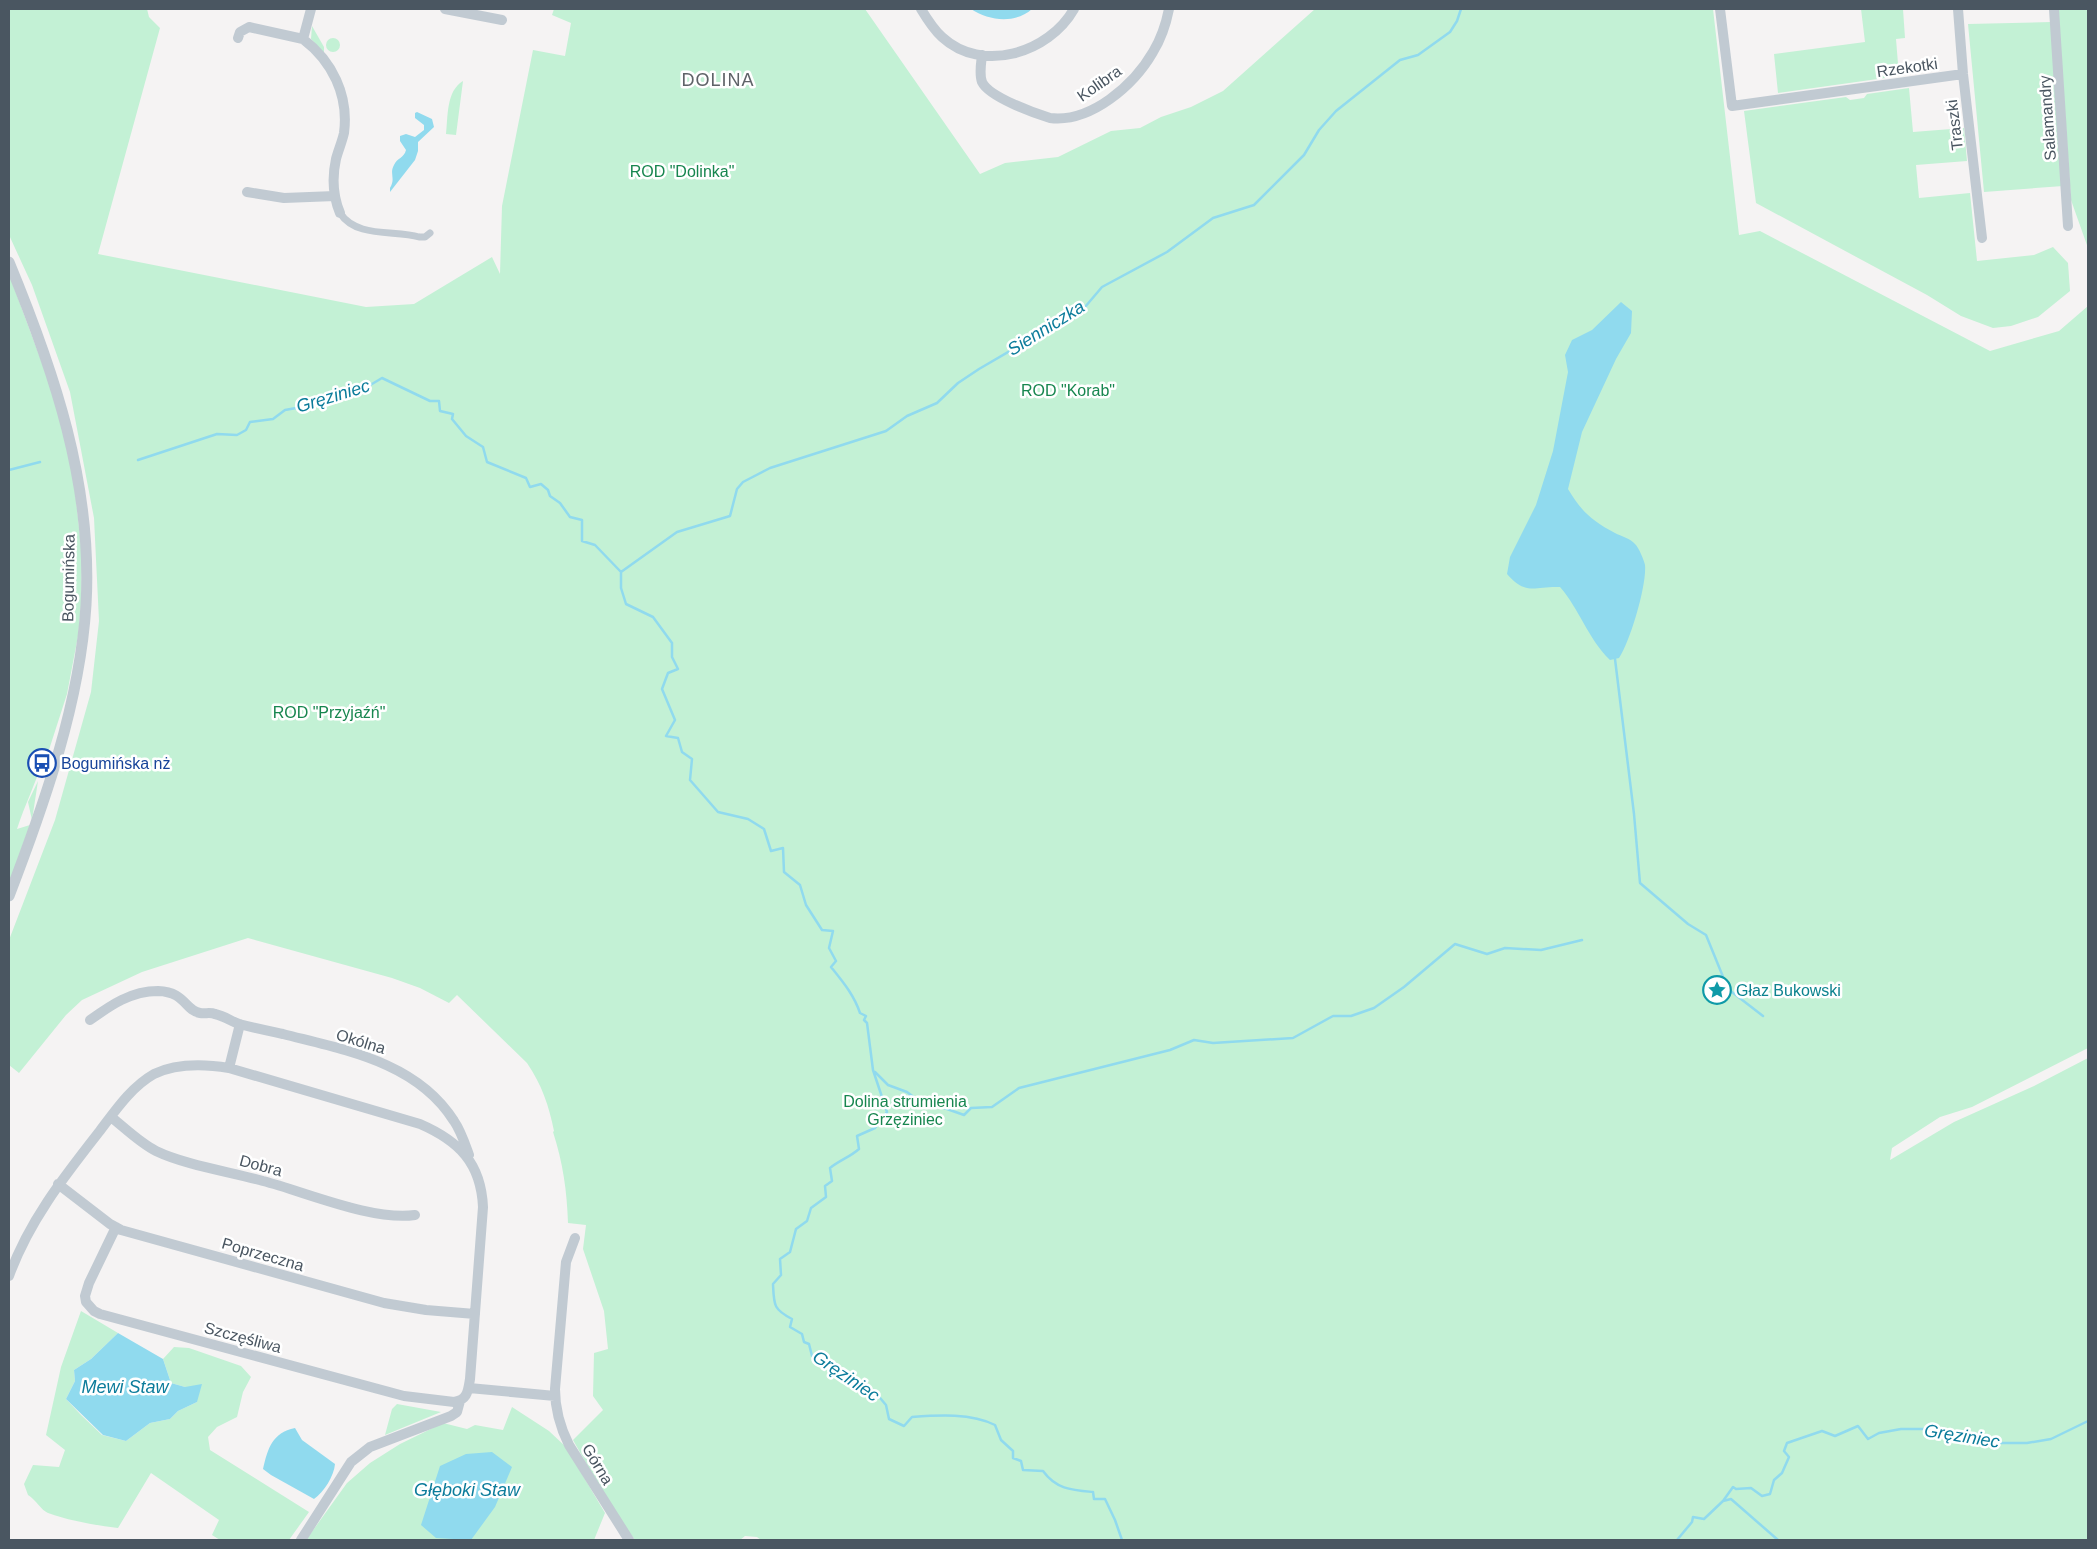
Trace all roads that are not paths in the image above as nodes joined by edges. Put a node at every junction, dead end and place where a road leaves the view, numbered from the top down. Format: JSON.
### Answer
{"nodes":[{"id":1,"x":311,"y":9,"type":"edge"},
{"id":2,"x":445,"y":9,"type":"edge"},
{"id":3,"x":921,"y":9,"type":"edge"},
{"id":4,"x":1074,"y":9,"type":"edge"},
{"id":5,"x":1169,"y":9,"type":"edge"},
{"id":6,"x":1720,"y":9,"type":"edge"},
{"id":7,"x":1958,"y":9,"type":"edge"},
{"id":8,"x":2054,"y":9,"type":"edge"},
{"id":9,"x":502,"y":20,"type":"dead end"},
{"id":10,"x":238,"y":38,"type":"dead end"},
{"id":11,"x":303,"y":39,"type":"junction"},
{"id":12,"x":982,"y":55,"type":"junction"},
{"id":13,"x":1963,"y":74,"type":"junction"},
{"id":14,"x":335,"y":196,"type":"junction"},
{"id":15,"x":254,"y":205,"type":"dead end"},
{"id":16,"x":340,"y":212,"type":"joint"},
{"id":17,"x":2068,"y":226,"type":"dead end"},
{"id":18,"x":430,"y":233,"type":"dead end"},
{"id":19,"x":1982,"y":238,"type":"dead end"},
{"id":20,"x":9,"y":262,"type":"edge"},
{"id":21,"x":9,"y":896,"type":"edge"},
{"id":22,"x":90,"y":1020,"type":"dead end"},
{"id":23,"x":240,"y":1024,"type":"junction"},
{"id":24,"x":229,"y":1068,"type":"junction"},
{"id":25,"x":111,"y":1117,"type":"junction"},
{"id":26,"x":472,"y":1163,"type":"junction"},
{"id":27,"x":58,"y":1184,"type":"junction"},
{"id":28,"x":415,"y":1215,"type":"dead end"},
{"id":29,"x":116,"y":1227,"type":"junction"},
{"id":30,"x":575,"y":1238,"type":"dead end"},
{"id":31,"x":9,"y":1276,"type":"edge"},
{"id":32,"x":475,"y":1314,"type":"junction"},
{"id":33,"x":469,"y":1388,"type":"junction"},
{"id":34,"x":555,"y":1396,"type":"junction"},
{"id":35,"x":460,"y":1401,"type":"junction"},
{"id":36,"x":301,"y":1540,"type":"edge"},
{"id":37,"x":629,"y":1540,"type":"edge"}],
"edges":[{"from":1,"to":11,"type":"street"},
{"from":2,"to":9,"type":"street"},
{"from":3,"to":12,"type":"street"},
{"from":4,"to":12,"type":"street"},
{"from":5,"to":12,"type":"street","name":"Kolibra"},
{"from":6,"to":13,"type":"street","name":"Rzekotki"},
{"from":7,"to":13,"type":"street","name":"Traszki"},
{"from":8,"to":17,"type":"street","name":"Salamandry"},
{"from":10,"to":11,"type":"street"},
{"from":11,"to":14,"type":"street"},
{"from":13,"to":19,"type":"street","name":"Traszki"},
{"from":14,"to":15,"type":"street"},
{"from":14,"to":16,"type":"street"},
{"from":16,"to":18,"type":"street"},
{"from":20,"to":21,"type":"street","name":"Bogumińska"},
{"from":22,"to":23,"type":"street","name":"Okólna"},
{"from":23,"to":24,"type":"street"},
{"from":23,"to":26,"type":"street","name":"Okólna"},
{"from":24,"to":25,"type":"street","name":"Okólna"},
{"from":24,"to":26,"type":"street","name":"Okólna"},
{"from":25,"to":27,"type":"street","name":"Okólna"},
{"from":25,"to":28,"type":"street","name":"Dobra"},
{"from":26,"to":32,"type":"street","name":"Okólna"},
{"from":27,"to":29,"type":"street","name":"Poprzeczna"},
{"from":27,"to":31,"type":"street","name":"Okólna"},
{"from":29,"to":32,"type":"street","name":"Poprzeczna"},
{"from":29,"to":35,"type":"street","name":"Szczęśliwa"},
{"from":30,"to":34,"type":"street","name":"Górna"},
{"from":32,"to":33,"type":"street","name":"Okólna"},
{"from":33,"to":34,"type":"street"},
{"from":33,"to":35,"type":"street"},
{"from":34,"to":37,"type":"street","name":"Górna"},
{"from":35,"to":36,"type":"street"}]}
